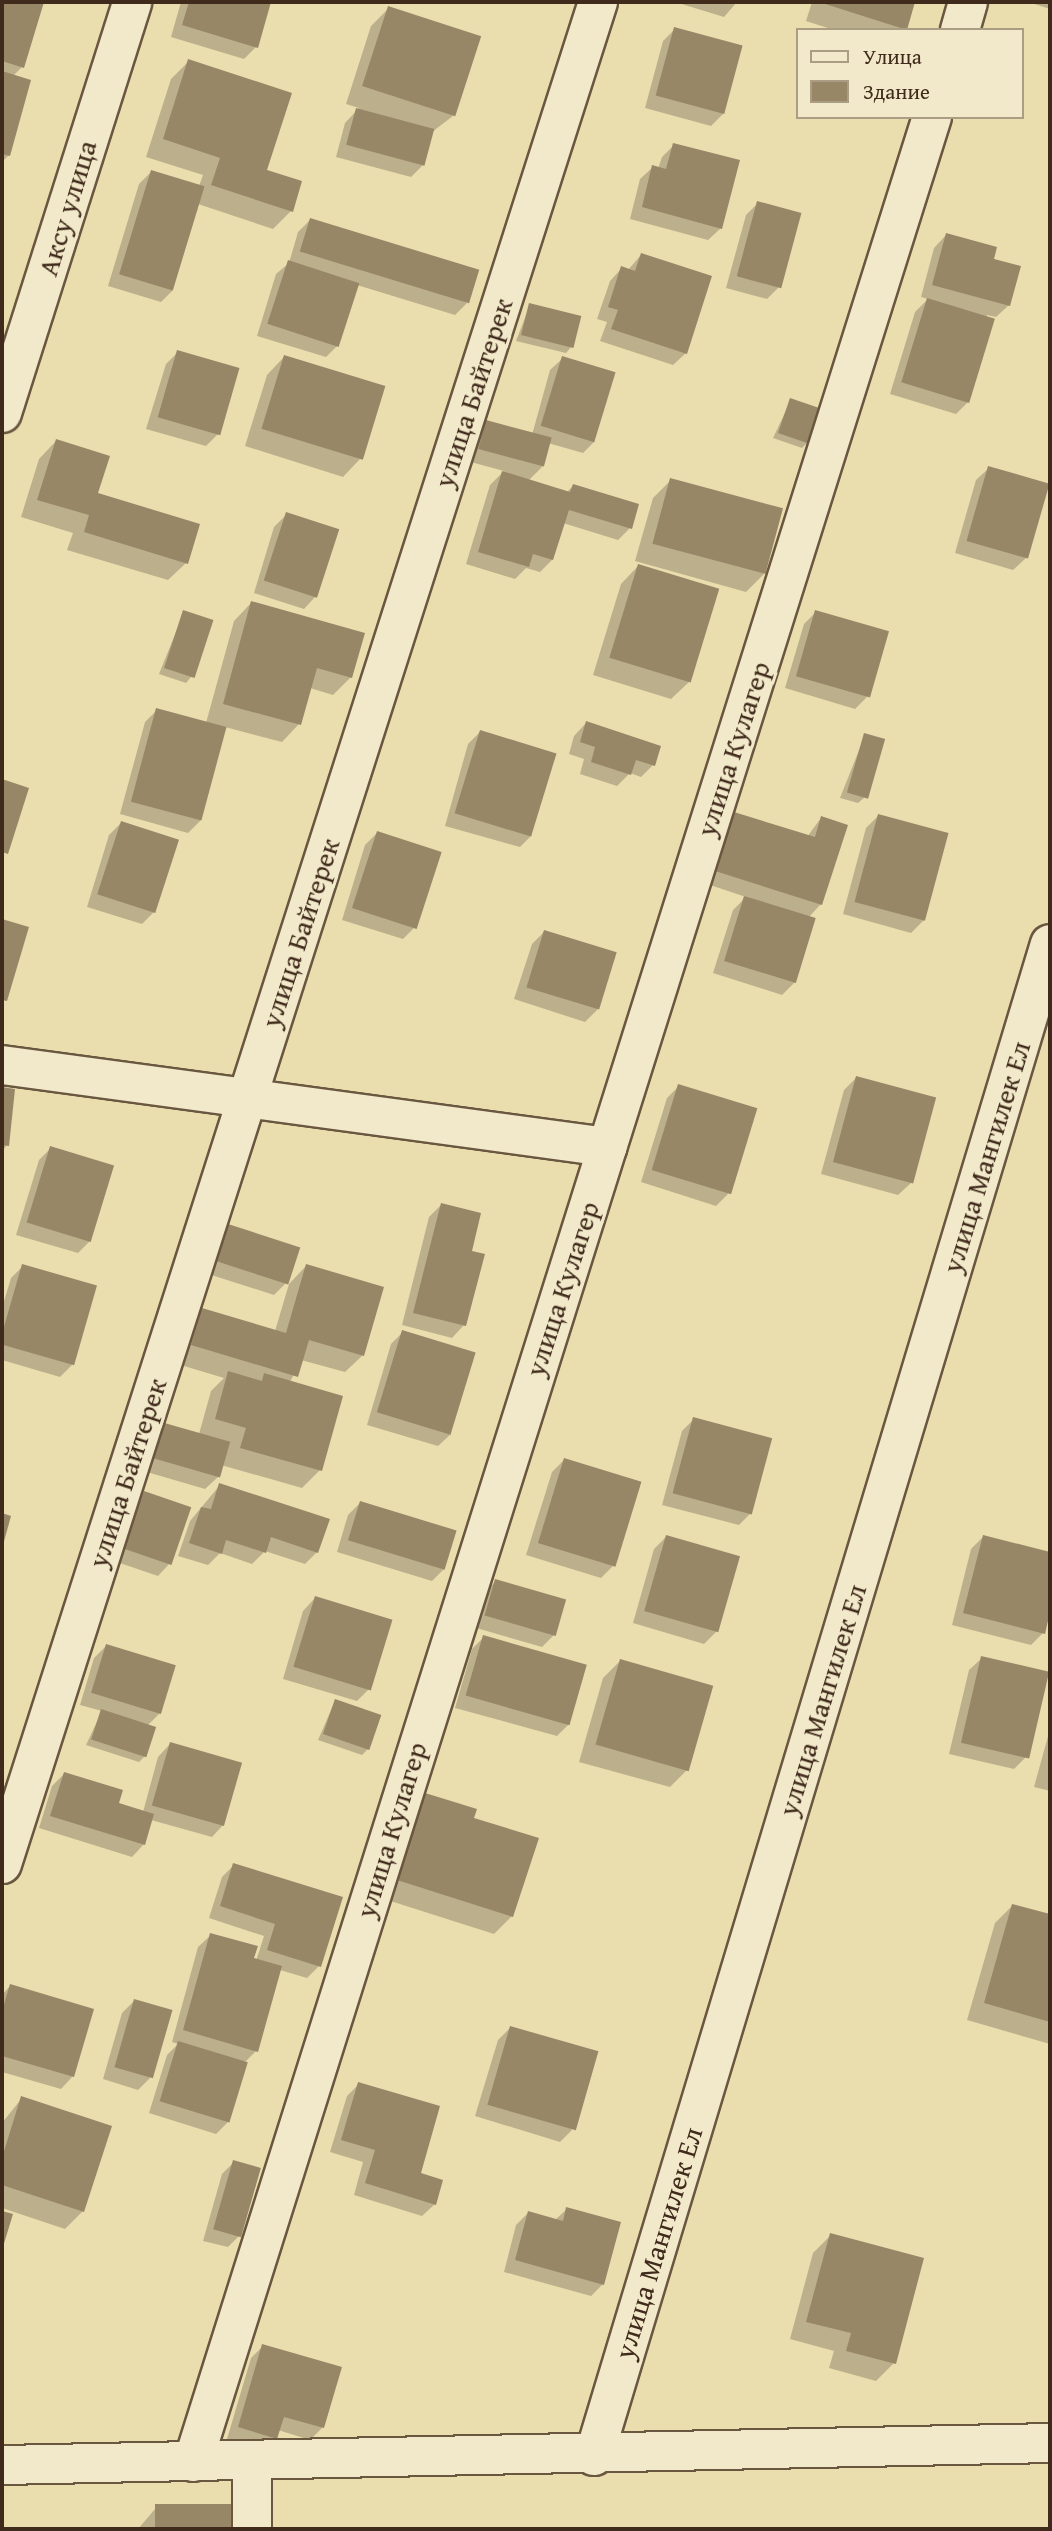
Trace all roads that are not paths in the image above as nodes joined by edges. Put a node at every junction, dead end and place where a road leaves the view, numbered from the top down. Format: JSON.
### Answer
{"nodes":[{"id":1,"x":132,"y":2,"type":"edge"},
{"id":2,"x":598,"y":2,"type":"edge"},
{"id":3,"x":968,"y":2,"type":"edge"},
{"id":4,"x":961,"y":28,"type":"edge"},
{"id":5,"x":931,"y":119,"type":"edge"},
{"id":6,"x":2,"y":413,"type":"edge"},
{"id":7,"x":1050,"y":944,"type":"edge"},
{"id":8,"x":2,"y":1065,"type":"edge"},
{"id":9,"x":247,"y":1098,"type":"junction"},
{"id":10,"x":607,"y":1147,"type":"junction"},
{"id":11,"x":2,"y":1864,"type":"edge"},
{"id":12,"x":1050,"y":2443,"type":"edge"},
{"id":13,"x":594,"y":2456,"type":"junction"},
{"id":14,"x":253,"y":2461,"type":"junction"},
{"id":15,"x":193,"y":2462,"type":"junction"},
{"id":16,"x":2,"y":2465,"type":"edge"},
{"id":17,"x":252,"y":2529,"type":"edge"}],
"edges":[{"from":1,"to":6,"type":"street","name":"Аксу улица"},
{"from":2,"to":9,"type":"street","name":"улица Байтерек"},
{"from":3,"to":4,"type":"street"},
{"from":5,"to":10,"type":"street","name":"улица Кулагер"},
{"from":7,"to":13,"type":"street","name":"улица Мангилек Ел"},
{"from":8,"to":9,"type":"street"},
{"from":9,"to":10,"type":"street"},
{"from":9,"to":11,"type":"street","name":"улица Байтерек"},
{"from":10,"to":15,"type":"street","name":"улица Кулагер"},
{"from":12,"to":13,"type":"street"},
{"from":13,"to":14,"type":"street"},
{"from":14,"to":15,"type":"street"},
{"from":14,"to":17,"type":"street"},
{"from":15,"to":16,"type":"street"}]}
